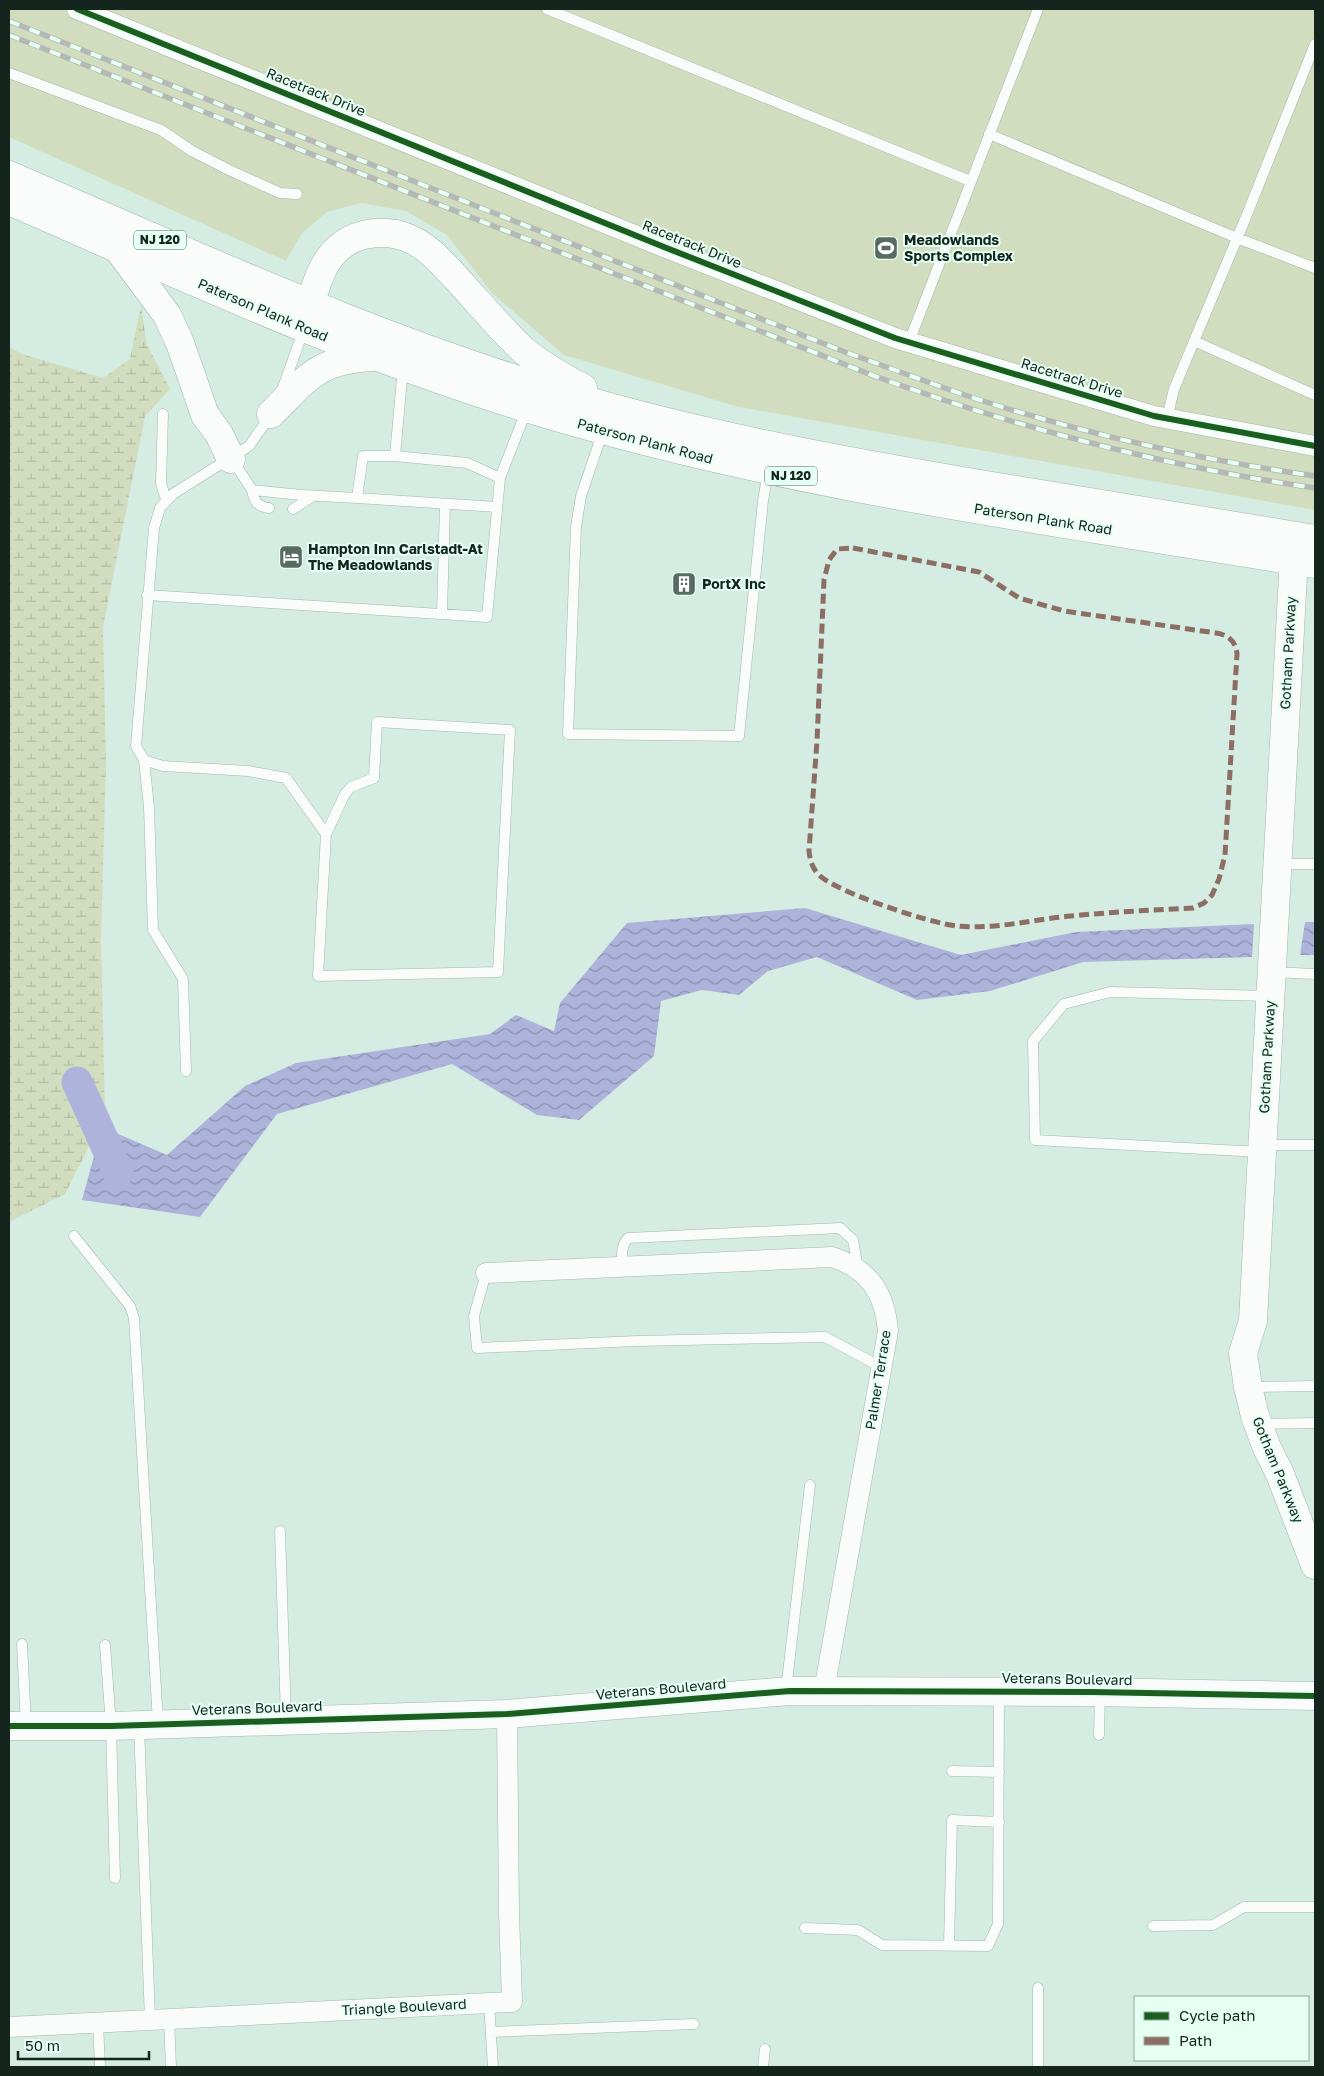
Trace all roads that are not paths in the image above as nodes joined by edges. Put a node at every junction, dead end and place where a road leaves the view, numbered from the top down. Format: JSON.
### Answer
{"nodes":[{"id":1,"x":77,"y":9,"type":"edge"},
{"id":2,"x":547,"y":9,"type":"edge"},
{"id":3,"x":1038,"y":9,"type":"edge"},
{"id":4,"x":1315,"y":44,"type":"edge"},
{"id":5,"x":9,"y":73,"type":"edge"},
{"id":6,"x":989,"y":134,"type":"junction"},
{"id":7,"x":9,"y":175,"type":"edge"},
{"id":8,"x":970,"y":181,"type":"junction"},
{"id":9,"x":297,"y":194,"type":"dead end"},
{"id":10,"x":9,"y":201,"type":"edge"},
{"id":11,"x":1237,"y":238,"type":"junction"},
{"id":12,"x":118,"y":248,"type":"junction"},
{"id":13,"x":1315,"y":268,"type":"edge"},
{"id":14,"x":308,"y":316,"type":"junction"},
{"id":15,"x":1194,"y":341,"type":"junction"},
{"id":16,"x":908,"y":342,"type":"junction"},
{"id":17,"x":377,"y":356,"type":"junction"},
{"id":18,"x":403,"y":366,"type":"junction"},
{"id":19,"x":1315,"y":394,"type":"edge"},
{"id":20,"x":527,"y":408,"type":"junction"},
{"id":21,"x":628,"y":412,"type":"junction"},
{"id":22,"x":163,"y":414,"type":"dead end"},
{"id":23,"x":271,"y":414,"type":"junction"},
{"id":24,"x":1167,"y":418,"type":"junction"},
{"id":25,"x":603,"y":430,"type":"junction"},
{"id":26,"x":1315,"y":446,"type":"edge"},
{"id":27,"x":395,"y":456,"type":"junction"},
{"id":28,"x":231,"y":458,"type":"junction"},
{"id":29,"x":768,"y":471,"type":"junction"},
{"id":30,"x":500,"y":478,"type":"junction"},
{"id":31,"x":252,"y":490,"type":"junction"},
{"id":32,"x":313,"y":496,"type":"junction"},
{"id":33,"x":357,"y":498,"type":"junction"},
{"id":34,"x":166,"y":500,"type":"junction"},
{"id":35,"x":446,"y":504,"type":"junction"},
{"id":36,"x":497,"y":507,"type":"junction"},
{"id":37,"x":268,"y":508,"type":"dead end"},
{"id":38,"x":293,"y":509,"type":"dead end"},
{"id":39,"x":1305,"y":550,"type":"edge"},
{"id":40,"x":147,"y":595,"type":"junction"},
{"id":41,"x":442,"y":614,"type":"junction"},
{"id":42,"x":144,"y":760,"type":"junction"},
{"id":43,"x":326,"y":834,"type":"junction"},
{"id":44,"x":1277,"y":864,"type":"junction"},
{"id":45,"x":1315,"y":864,"type":"edge"},
{"id":46,"x":1315,"y":974,"type":"edge"},
{"id":47,"x":1271,"y":984,"type":"junction"},
{"id":48,"x":186,"y":1071,"type":"dead end"},
{"id":49,"x":1315,"y":1145,"type":"edge"},
{"id":50,"x":1262,"y":1148,"type":"junction"},
{"id":51,"x":74,"y":1236,"type":"dead end"},
{"id":52,"x":623,"y":1267,"type":"junction"},
{"id":53,"x":858,"y":1269,"type":"junction"},
{"id":54,"x":486,"y":1273,"type":"joint"},
{"id":55,"x":881,"y":1366,"type":"junction"},
{"id":56,"x":1315,"y":1386,"type":"edge"},
{"id":57,"x":1248,"y":1387,"type":"junction"},
{"id":58,"x":1315,"y":1423,"type":"edge"},
{"id":59,"x":1258,"y":1424,"type":"junction"},
{"id":60,"x":810,"y":1485,"type":"dead end"},
{"id":61,"x":280,"y":1530,"type":"dead end"},
{"id":62,"x":1315,"y":1565,"type":"edge"},
{"id":63,"x":22,"y":1644,"type":"dead end"},
{"id":64,"x":105,"y":1646,"type":"dead end"},
{"id":65,"x":786,"y":1691,"type":"junction"},
{"id":66,"x":824,"y":1691,"type":"junction"},
{"id":67,"x":999,"y":1691,"type":"junction"},
{"id":68,"x":1100,"y":1692,"type":"junction"},
{"id":69,"x":1315,"y":1696,"type":"edge"},
{"id":70,"x":507,"y":1714,"type":"junction"},
{"id":71,"x":286,"y":1720,"type":"junction"},
{"id":72,"x":149,"y":1724,"type":"junction"},
{"id":73,"x":17,"y":1726,"type":"edge"},
{"id":74,"x":111,"y":1726,"type":"junction"},
{"id":75,"x":1099,"y":1735,"type":"dead end"},
{"id":76,"x":952,"y":1771,"type":"dead end"},
{"id":77,"x":999,"y":1772,"type":"junction"},
{"id":78,"x":998,"y":1822,"type":"junction"},
{"id":79,"x":115,"y":1878,"type":"dead end"},
{"id":80,"x":1315,"y":1907,"type":"edge"},
{"id":81,"x":1153,"y":1926,"type":"dead end"},
{"id":82,"x":805,"y":1928,"type":"dead end"},
{"id":83,"x":949,"y":1945,"type":"junction"},
{"id":84,"x":1038,"y":1988,"type":"dead end"},
{"id":85,"x":489,"y":2003,"type":"junction"},
{"id":86,"x":159,"y":2020,"type":"junction"},
{"id":87,"x":98,"y":2023,"type":"junction"},
{"id":88,"x":694,"y":2024,"type":"dead end"},
{"id":89,"x":9,"y":2027,"type":"edge"},
{"id":90,"x":491,"y":2032,"type":"junction"},
{"id":91,"x":765,"y":2049,"type":"dead end"},
{"id":92,"x":100,"y":2067,"type":"edge"},
{"id":93,"x":170,"y":2067,"type":"edge"},
{"id":94,"x":493,"y":2067,"type":"edge"},
{"id":95,"x":763,"y":2067,"type":"edge"},
{"id":96,"x":1038,"y":2067,"type":"edge"}],
"edges":[{"from":1,"to":16,"type":"street","name":"Racetrack Drive"},
{"from":2,"to":8,"type":"lane"},
{"from":3,"to":6,"type":"lane"},
{"from":4,"to":11,"type":"lane"},
{"from":5,"to":9,"type":"lane"},
{"from":6,"to":8,"type":"lane"},
{"from":6,"to":11,"type":"lane"},
{"from":7,"to":14,"type":"main road","number":"NJ 120"},
{"from":8,"to":16,"type":"lane"},
{"from":10,"to":12,"type":"main road","name":"Paterson Plank Road","number":"NJ 120"},
{"from":11,"to":13,"type":"lane"},
{"from":11,"to":15,"type":"lane"},
{"from":12,"to":14,"type":"main road","name":"Paterson Plank Road","number":"NJ 120"},
{"from":12,"to":28,"type":"main road"},
{"from":14,"to":17,"type":"main road","name":"Paterson Plank Road","number":"NJ 120"},
{"from":14,"to":21,"type":"main road","name":"Paterson Plank Road","number":"NJ 120"},
{"from":14,"to":21,"type":"main road"},
{"from":14,"to":23,"type":"lane"},
{"from":15,"to":19,"type":"lane"},
{"from":15,"to":24,"type":"lane"},
{"from":16,"to":24,"type":"street","name":"Racetrack Drive"},
{"from":17,"to":18,"type":"main road","name":"Paterson Plank Road","number":"NJ 120"},
{"from":17,"to":23,"type":"main road"},
{"from":18,"to":20,"type":"main road","name":"Paterson Plank Road","number":"NJ 120"},
{"from":18,"to":27,"type":"lane"},
{"from":20,"to":25,"type":"main road","name":"Paterson Plank Road","number":"NJ 120"},
{"from":20,"to":30,"type":"lane"},
{"from":21,"to":39,"type":"main road","name":"Paterson Plank Road","number":"NJ 120"},
{"from":22,"to":34,"type":"lane"},
{"from":23,"to":28,"type":"lane"},
{"from":24,"to":26,"type":"street","name":"Racetrack Drive"},
{"from":25,"to":29,"type":"main road","name":"Paterson Plank Road","number":"NJ 120"},
{"from":25,"to":29,"type":"lane"},
{"from":27,"to":30,"type":"lane"},
{"from":27,"to":33,"type":"lane"},
{"from":28,"to":31,"type":"lane"},
{"from":28,"to":34,"type":"lane"},
{"from":29,"to":39,"type":"main road","name":"Paterson Plank Road","number":"NJ 120"},
{"from":30,"to":36,"type":"lane"},
{"from":31,"to":32,"type":"lane"},
{"from":31,"to":37,"type":"lane"},
{"from":32,"to":33,"type":"lane"},
{"from":32,"to":38,"type":"lane"},
{"from":33,"to":35,"type":"lane"},
{"from":34,"to":40,"type":"lane"},
{"from":35,"to":36,"type":"lane"},
{"from":35,"to":41,"type":"lane"},
{"from":36,"to":41,"type":"lane"},
{"from":39,"to":44,"type":"main road","name":"Gotham Parkway"},
{"from":40,"to":41,"type":"lane"},
{"from":40,"to":42,"type":"lane"},
{"from":42,"to":43,"type":"lane"},
{"from":42,"to":48,"type":"lane"},
{"from":43,"to":43,"type":"lane"},
{"from":44,"to":45,"type":"lane"},
{"from":44,"to":47,"type":"main road","name":"Gotham Parkway"},
{"from":46,"to":47,"type":"lane"},
{"from":47,"to":50,"type":"main road","name":"Gotham Parkway"},
{"from":47,"to":50,"type":"lane"},
{"from":49,"to":50,"type":"lane"},
{"from":50,"to":57,"type":"main road","name":"Gotham Parkway"},
{"from":51,"to":72,"type":"lane"},
{"from":52,"to":53,"type":"street","name":"Palmer Terrace"},
{"from":52,"to":53,"type":"lane"},
{"from":52,"to":54,"type":"street","name":"Palmer Terrace"},
{"from":53,"to":55,"type":"street","name":"Palmer Terrace"},
{"from":54,"to":55,"type":"lane"},
{"from":55,"to":66,"type":"street","name":"Palmer Terrace"},
{"from":56,"to":57,"type":"lane"},
{"from":57,"to":59,"type":"main road","name":"Gotham Parkway"},
{"from":58,"to":59,"type":"lane"},
{"from":59,"to":62,"type":"main road","name":"Gotham Parkway"},
{"from":60,"to":65,"type":"lane"},
{"from":61,"to":71,"type":"lane"},
{"from":63,"to":73,"type":"lane"},
{"from":64,"to":74,"type":"lane"},
{"from":65,"to":66,"type":"main road","name":"Veterans Boulevard"},
{"from":65,"to":70,"type":"main road","name":"Veterans Boulevard"},
{"from":66,"to":67,"type":"main road","name":"Veterans Boulevard"},
{"from":67,"to":68,"type":"main road","name":"Veterans Boulevard"},
{"from":67,"to":77,"type":"lane"},
{"from":68,"to":69,"type":"main road","name":"Veterans Boulevard"},
{"from":68,"to":75,"type":"lane"},
{"from":70,"to":71,"type":"main road","name":"Veterans Boulevard"},
{"from":70,"to":85,"type":"street","name":"Triangle Boulevard"},
{"from":71,"to":72,"type":"main road","name":"Veterans Boulevard"},
{"from":72,"to":74,"type":"main road","name":"Veterans Boulevard"},
{"from":72,"to":86,"type":"lane"},
{"from":73,"to":74,"type":"main road","name":"Veterans Boulevard"},
{"from":74,"to":79,"type":"lane"},
{"from":76,"to":77,"type":"lane"},
{"from":77,"to":78,"type":"lane"},
{"from":78,"to":83,"type":"lane"},
{"from":78,"to":83,"type":"lane"},
{"from":80,"to":81,"type":"lane"},
{"from":82,"to":83,"type":"lane"},
{"from":84,"to":96,"type":"lane"},
{"from":85,"to":86,"type":"street","name":"Triangle Boulevard"},
{"from":85,"to":90,"type":"lane"},
{"from":86,"to":87,"type":"street","name":"Triangle Boulevard"},
{"from":86,"to":93,"type":"lane"},
{"from":87,"to":89,"type":"street","name":"Triangle Boulevard"},
{"from":87,"to":92,"type":"lane"},
{"from":88,"to":90,"type":"lane"},
{"from":90,"to":94,"type":"lane"},
{"from":91,"to":95,"type":"lane"}]}
